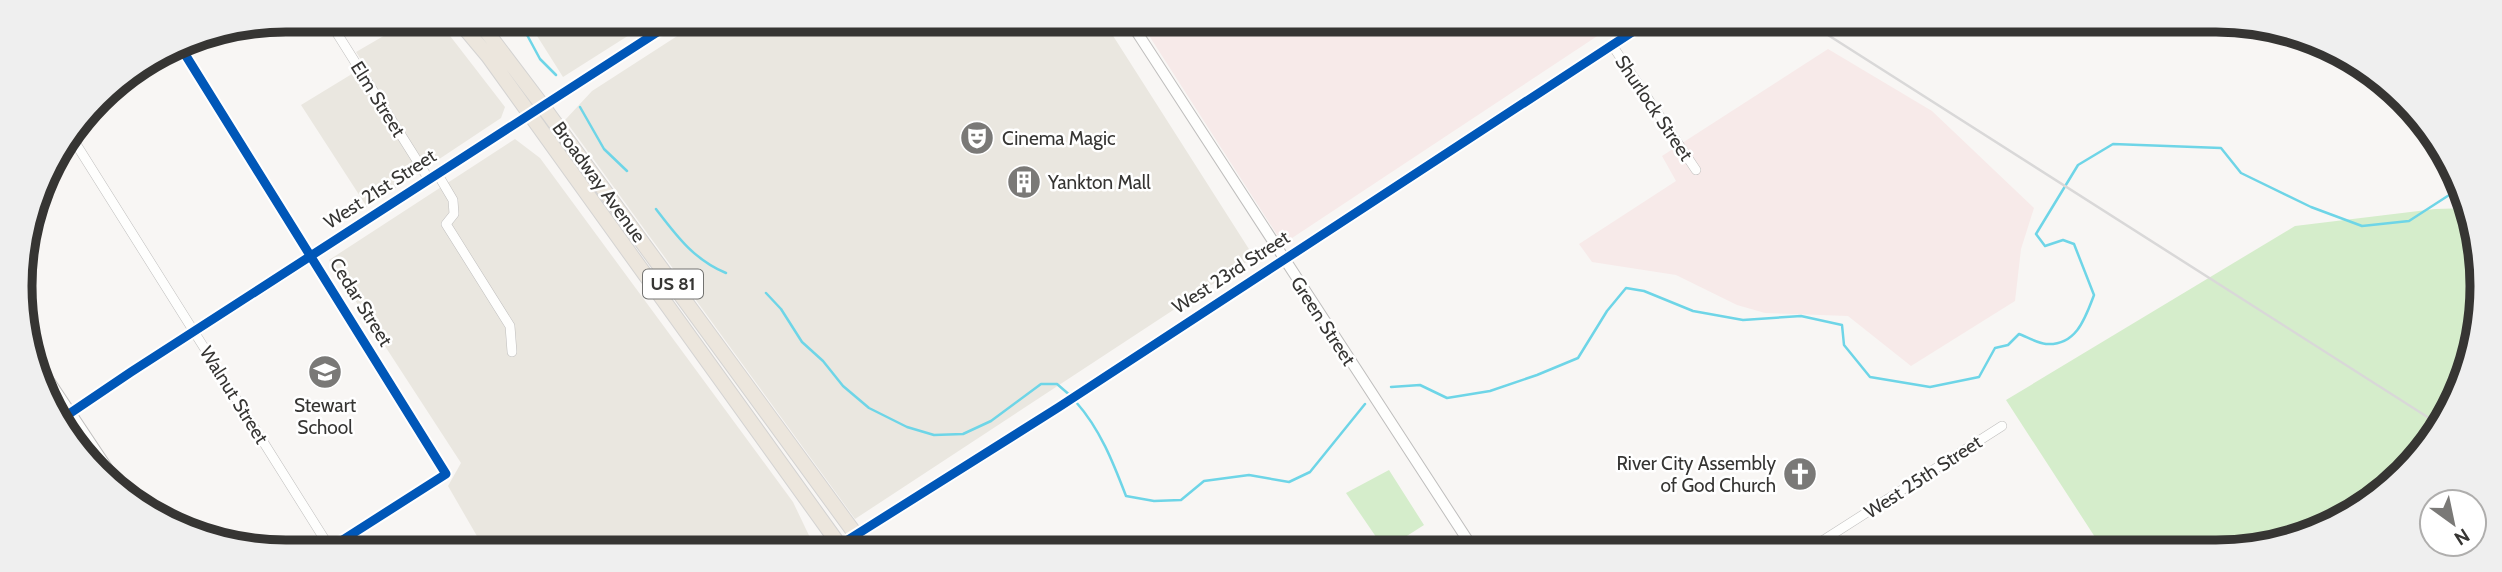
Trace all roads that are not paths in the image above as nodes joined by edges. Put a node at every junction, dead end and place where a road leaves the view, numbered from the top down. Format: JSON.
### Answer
{"nodes":[{"id":1,"x":337,"y":32,"type":"edge"},
{"id":2,"x":468,"y":32,"type":"edge"},
{"id":3,"x":486,"y":32,"type":"edge"},
{"id":4,"x":657,"y":32,"type":"edge"},
{"id":5,"x":1137,"y":32,"type":"edge"},
{"id":6,"x":1632,"y":32,"type":"edge"},
{"id":7,"x":1612,"y":45,"type":"junction"},
{"id":8,"x":184,"y":53,"type":"edge"},
{"id":9,"x":536,"y":109,"type":"junction"},
{"id":10,"x":75,"y":143,"type":"edge"},
{"id":11,"x":1696,"y":170,"type":"dead end"},
{"id":12,"x":432,"y":176,"type":"junction"},
{"id":13,"x":311,"y":255,"type":"junction"},
{"id":14,"x":1283,"y":260,"type":"junction"},
{"id":15,"x":194,"y":331,"type":"junction"},
{"id":16,"x":512,"y":352,"type":"dead end"},
{"id":17,"x":67,"y":415,"type":"edge"},
{"id":18,"x":2002,"y":426,"type":"dead end"},
{"id":19,"x":856,"y":534,"type":"junction"},
{"id":20,"x":322,"y":540,"type":"edge"},
{"id":21,"x":342,"y":540,"type":"edge"},
{"id":22,"x":832,"y":540,"type":"edge"},
{"id":23,"x":849,"y":540,"type":"edge"},
{"id":24,"x":860,"y":540,"type":"edge"},
{"id":25,"x":1467,"y":540,"type":"edge"},
{"id":26,"x":1825,"y":540,"type":"edge"}],
"edges":[{"from":1,"to":12,"type":"street","name":"Elm Street"},
{"from":2,"to":9,"type":"highway","name":"Broadway Avenue","number":"US 81"},
{"from":3,"to":9,"type":"highway","name":"Broadway Avenue","number":"US 81"},
{"from":4,"to":9,"type":"street","name":"West 21st Street"},
{"from":5,"to":14,"type":"street","name":"Green Street"},
{"from":6,"to":7,"type":"street","name":"West 23rd Street"},
{"from":7,"to":11,"type":"street","name":"Shurlock Street"},
{"from":7,"to":14,"type":"street","name":"West 23rd Street"},
{"from":8,"to":13,"type":"street","name":"Cedar Street"},
{"from":9,"to":12,"type":"street","name":"West 21st Street"},
{"from":9,"to":19,"type":"highway","name":"Broadway Avenue","number":"US 81"},
{"from":9,"to":22,"type":"highway","name":"Broadway Avenue","number":"US 81"},
{"from":10,"to":15,"type":"street","name":"Walnut Street"},
{"from":12,"to":13,"type":"street","name":"West 21st Street"},
{"from":12,"to":16,"type":"street","name":"Elm Street"},
{"from":13,"to":15,"type":"street","name":"West 21st Street"},
{"from":13,"to":21,"type":"street","name":"Cedar Street"},
{"from":14,"to":19,"type":"street","name":"West 23rd Street"},
{"from":14,"to":25,"type":"street","name":"Green Street"},
{"from":15,"to":17,"type":"street","name":"West 21st Street"},
{"from":15,"to":20,"type":"street","name":"Walnut Street"},
{"from":18,"to":26,"type":"street","name":"West 25th Street"},
{"from":19,"to":23,"type":"street","name":"West 23rd Street"},
{"from":19,"to":24,"type":"highway","name":"Broadway Avenue","number":"US 81"}]}
